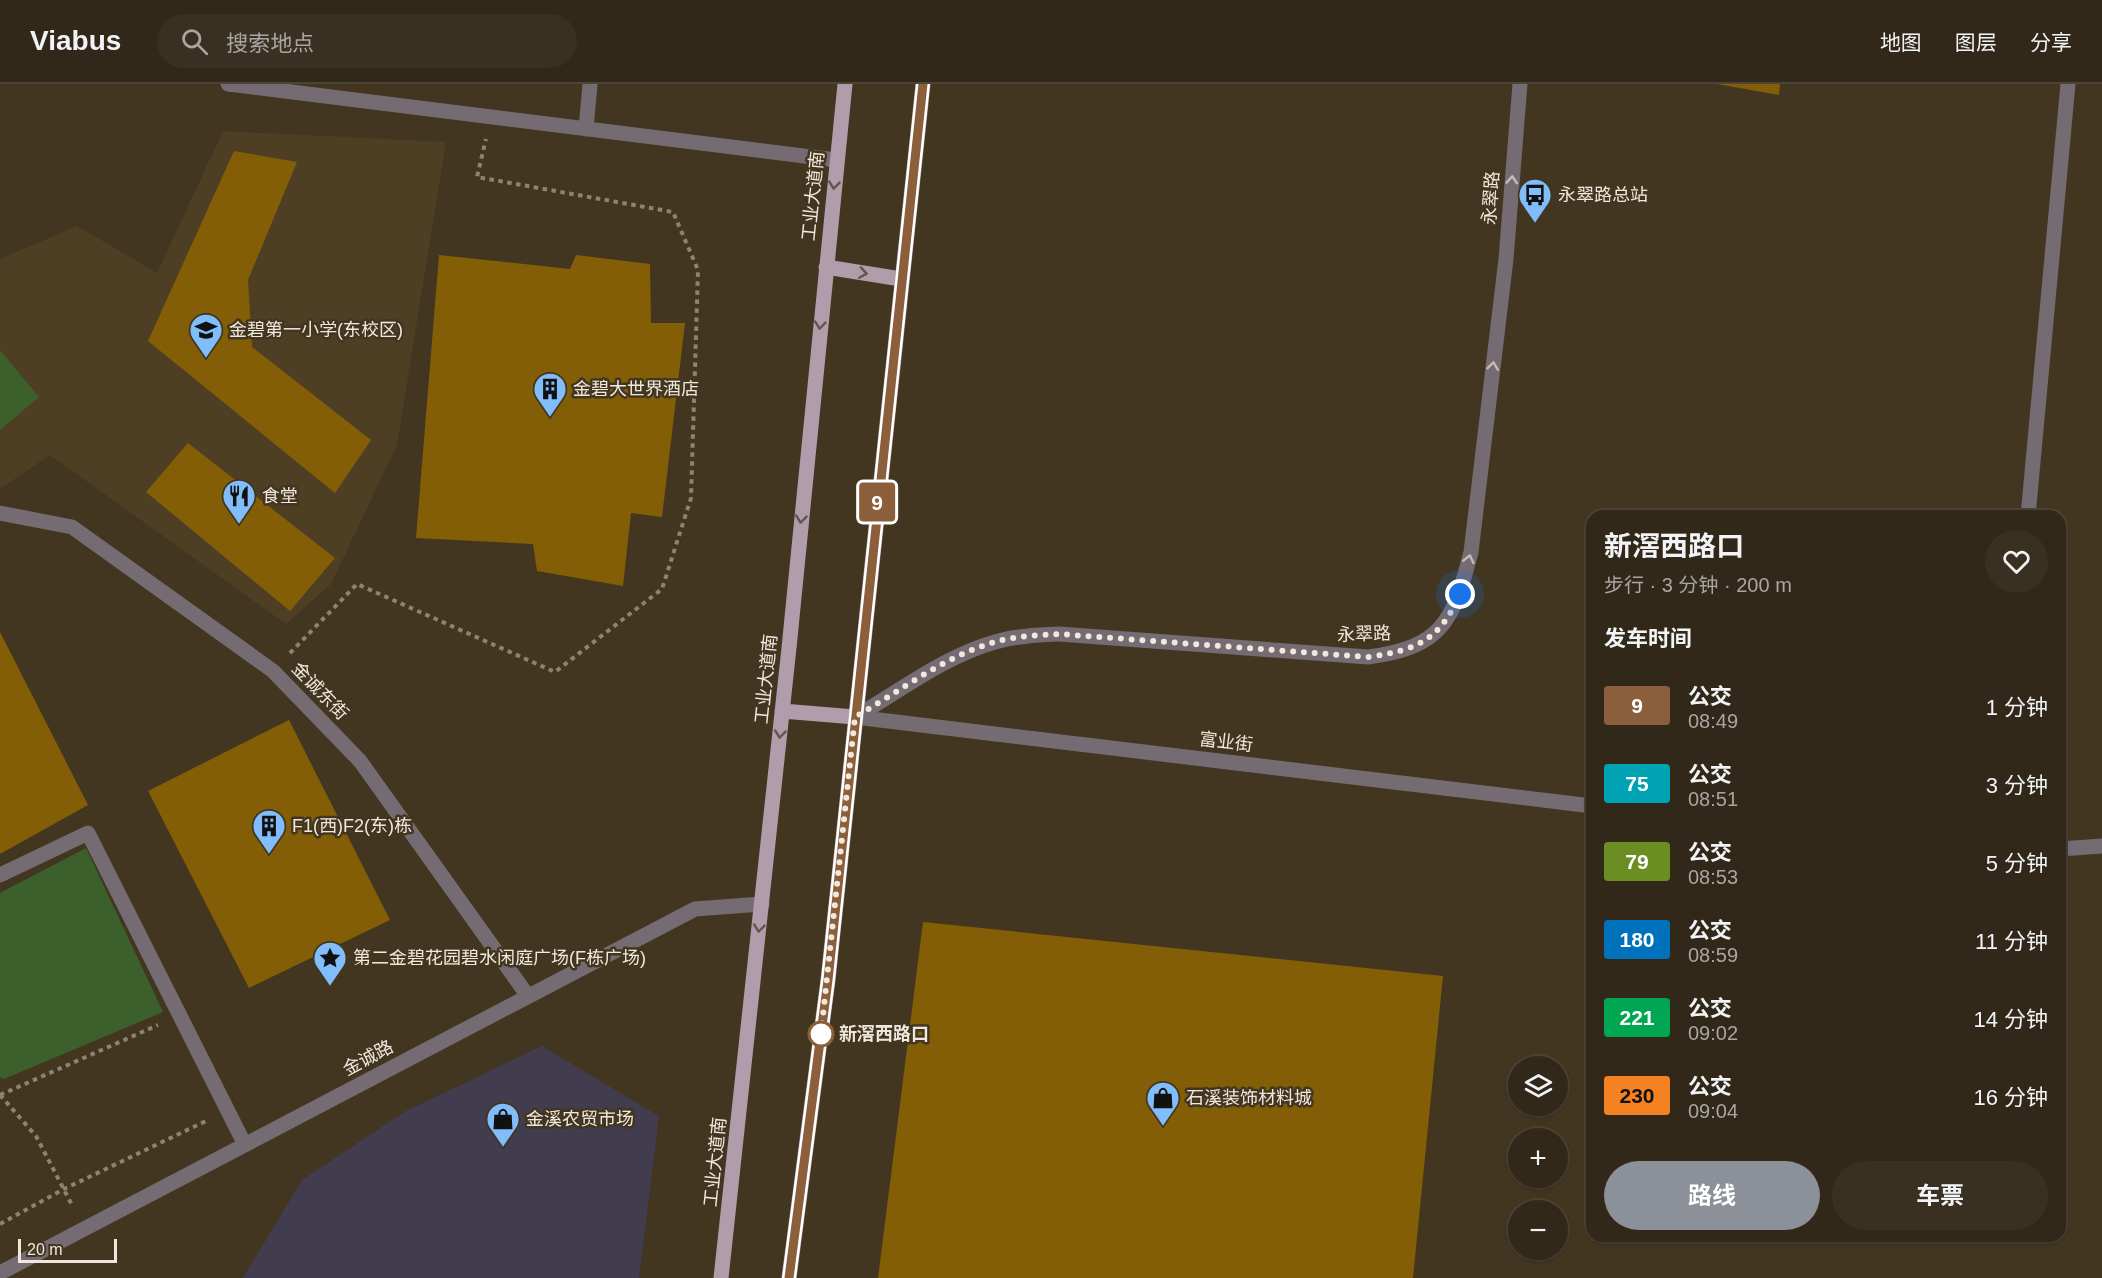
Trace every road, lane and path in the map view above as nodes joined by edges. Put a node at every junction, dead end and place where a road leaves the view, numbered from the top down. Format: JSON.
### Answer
{"nodes":[{"id":1,"x":228,"y":84,"type":"edge"},
{"id":2,"x":590,"y":84,"type":"edge"},
{"id":3,"x":845,"y":84,"type":"edge"},
{"id":4,"x":923,"y":84,"type":"edge"},
{"id":5,"x":1520,"y":84,"type":"edge"},
{"id":6,"x":2068,"y":84,"type":"edge"},
{"id":7,"x":491,"y":117,"type":"junction"},
{"id":8,"x":586,"y":129,"type":"junction"},
{"id":9,"x":836,"y":160,"type":"junction"},
{"id":10,"x":826,"y":267,"type":"junction"},
{"id":11,"x":901,"y":279,"type":"junction"},
{"id":12,"x":2029,"y":510,"type":"edge"},
{"id":13,"x":0,"y":513,"type":"edge"},
{"id":14,"x":273,"y":671,"type":"junction"},
{"id":15,"x":782,"y":711,"type":"junction"},
{"id":16,"x":855,"y":717,"type":"junction"},
{"id":17,"x":1586,"y":805,"type":"edge"},
{"id":18,"x":2102,"y":846,"type":"edge"},
{"id":19,"x":2066,"y":849,"type":"edge"},
{"id":20,"x":0,"y":875,"type":"edge"},
{"id":21,"x":762,"y":904,"type":"junction"},
{"id":22,"x":528,"y":996,"type":"junction"},
{"id":23,"x":179,"y":1015,"type":"junction"},
{"id":24,"x":0,"y":1095,"type":"edge"},
{"id":25,"x":227,"y":1110,"type":"junction"},
{"id":26,"x":245,"y":1145,"type":"junction"},
{"id":27,"x":64,"y":1189,"type":"junction"},
{"id":28,"x":0,"y":1224,"type":"edge"},
{"id":29,"x":84,"y":1229,"type":"junction"},
{"id":30,"x":0,"y":1273,"type":"edge"},
{"id":31,"x":721,"y":1278,"type":"edge"},
{"id":32,"x":789,"y":1278,"type":"edge"}],
"edges":[{"from":1,"to":7,"type":"street"},
{"from":2,"to":8,"type":"street"},
{"from":3,"to":9,"type":"main road","name":"工业大道南"},
{"from":4,"to":11,"type":"main road"},
{"from":16,"to":5,"type":"street","name":"永翠路","one_way":true},
{"from":6,"to":12,"type":"street"},
{"from":7,"to":8,"type":"street"},
{"from":7,"to":14,"type":"path"},
{"from":8,"to":9,"type":"street"},
{"from":9,"to":10,"type":"main road","name":"工业大道南","one_way":true},
{"from":10,"to":11,"type":"main road","one_way":true},
{"from":10,"to":15,"type":"main road","name":"工业大道南","one_way":true},
{"from":11,"to":16,"type":"main road"},
{"from":13,"to":14,"type":"street","name":"金诚东街"},
{"from":14,"to":22,"type":"street","name":"金诚东街"},
{"from":15,"to":16,"type":"main road"},
{"from":15,"to":21,"type":"main road","name":"工业大道南","one_way":true},
{"from":16,"to":17,"type":"street","name":"富业街"},
{"from":16,"to":32,"type":"main road"},
{"from":18,"to":19,"type":"street"},
{"from":20,"to":23,"type":"street"},
{"from":21,"to":22,"type":"street","name":"金诚路"},
{"from":21,"to":31,"type":"main road","name":"工业大道南","one_way":true},
{"from":22,"to":26,"type":"street","name":"金诚路"},
{"from":23,"to":24,"type":"path"},
{"from":23,"to":25,"type":"street"},
{"from":24,"to":27,"type":"path"},
{"from":25,"to":26,"type":"street"},
{"from":25,"to":27,"type":"path"},
{"from":26,"to":29,"type":"street","name":"金诚路"},
{"from":27,"to":28,"type":"path"},
{"from":27,"to":29,"type":"path"},
{"from":29,"to":30,"type":"street","name":"金诚路"}]}
